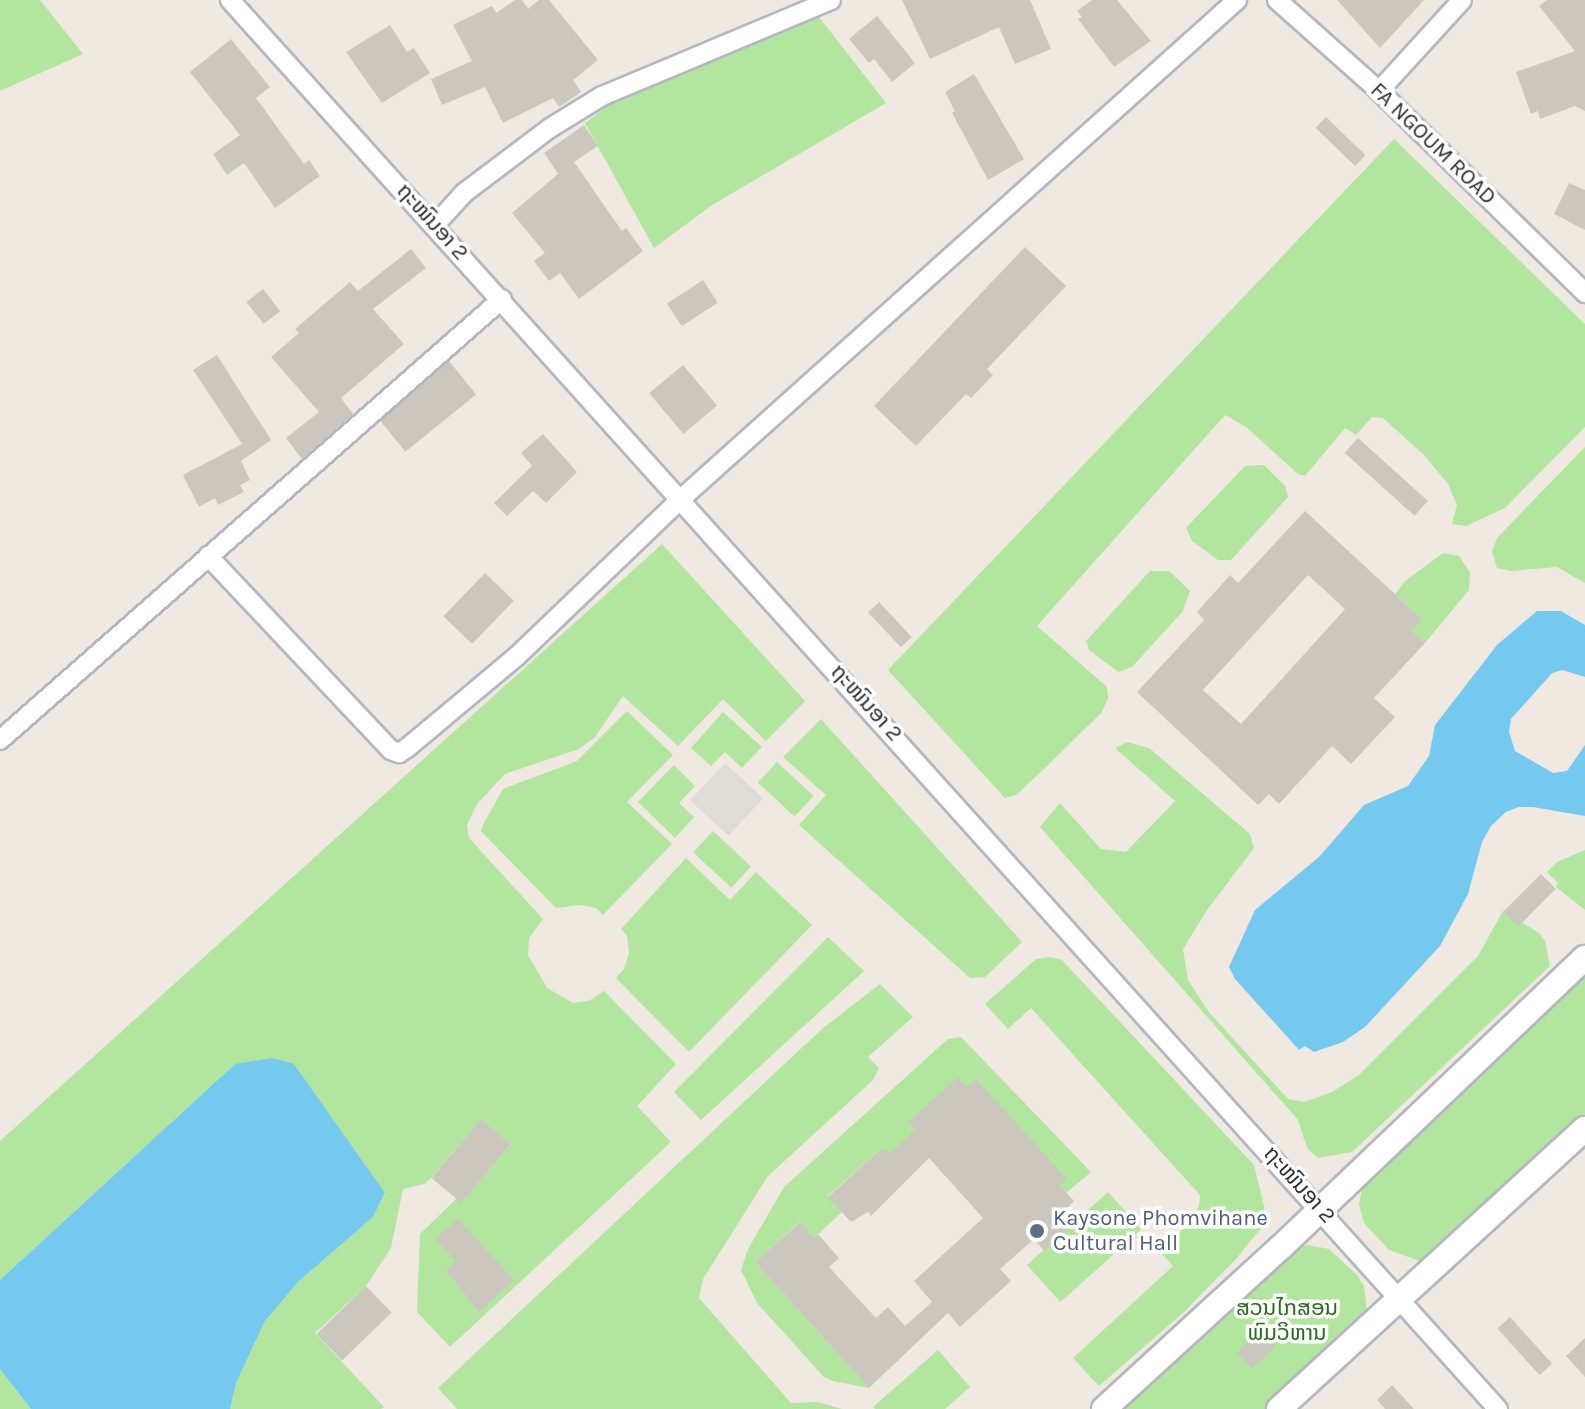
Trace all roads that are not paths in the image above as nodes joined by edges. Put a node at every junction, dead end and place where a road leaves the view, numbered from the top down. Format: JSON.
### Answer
{"nodes":[{"id":1,"x":230,"y":0,"type":"edge"},
{"id":2,"x":831,"y":0,"type":"edge"},
{"id":3,"x":1237,"y":0,"type":"edge"},
{"id":4,"x":1277,"y":0,"type":"edge"},
{"id":5,"x":1462,"y":0,"type":"edge"},
{"id":6,"x":1379,"y":91,"type":"junction"},
{"id":7,"x":435,"y":225,"type":"junction"},
{"id":8,"x":1585,"y":293,"type":"edge"},
{"id":9,"x":502,"y":299,"type":"junction"},
{"id":10,"x":682,"y":498,"type":"junction"},
{"id":11,"x":208,"y":556,"type":"junction"},
{"id":12,"x":0,"y":740,"type":"edge"},
{"id":13,"x":1585,"y":958,"type":"edge"},
{"id":14,"x":1585,"y":1129,"type":"edge"},
{"id":15,"x":1320,"y":1208,"type":"junction"},
{"id":16,"x":1398,"y":1298,"type":"junction"},
{"id":17,"x":1104,"y":1409,"type":"edge"},
{"id":18,"x":1279,"y":1409,"type":"edge"},
{"id":19,"x":1498,"y":1409,"type":"edge"}],
"edges":[{"from":1,"to":7,"type":"street","name":"ຖະໜົນອາ 2"},
{"from":2,"to":7,"type":"street"},
{"from":3,"to":10,"type":"street"},
{"from":4,"to":6,"type":"street","name":"FA NGOUM ROAD"},
{"from":5,"to":6,"type":"street"},
{"from":6,"to":8,"type":"street","name":"FA NGOUM ROAD"},
{"from":7,"to":9,"type":"street","name":"ຖະໜົນອາ 2"},
{"from":9,"to":10,"type":"street","name":"ຖະໜົນອາ 2"},
{"from":9,"to":11,"type":"street"},
{"from":10,"to":11,"type":"street"},
{"from":10,"to":15,"type":"street","name":"ຖະໜົນອາ 2"},
{"from":11,"to":12,"type":"street"},
{"from":13,"to":15,"type":"street"},
{"from":14,"to":16,"type":"street"},
{"from":15,"to":16,"type":"street","name":"ຖະໜົນອາ 2"},
{"from":15,"to":17,"type":"street"},
{"from":16,"to":18,"type":"street"},
{"from":16,"to":19,"type":"street","name":"ຖະໜົນອາ 2"}]}
